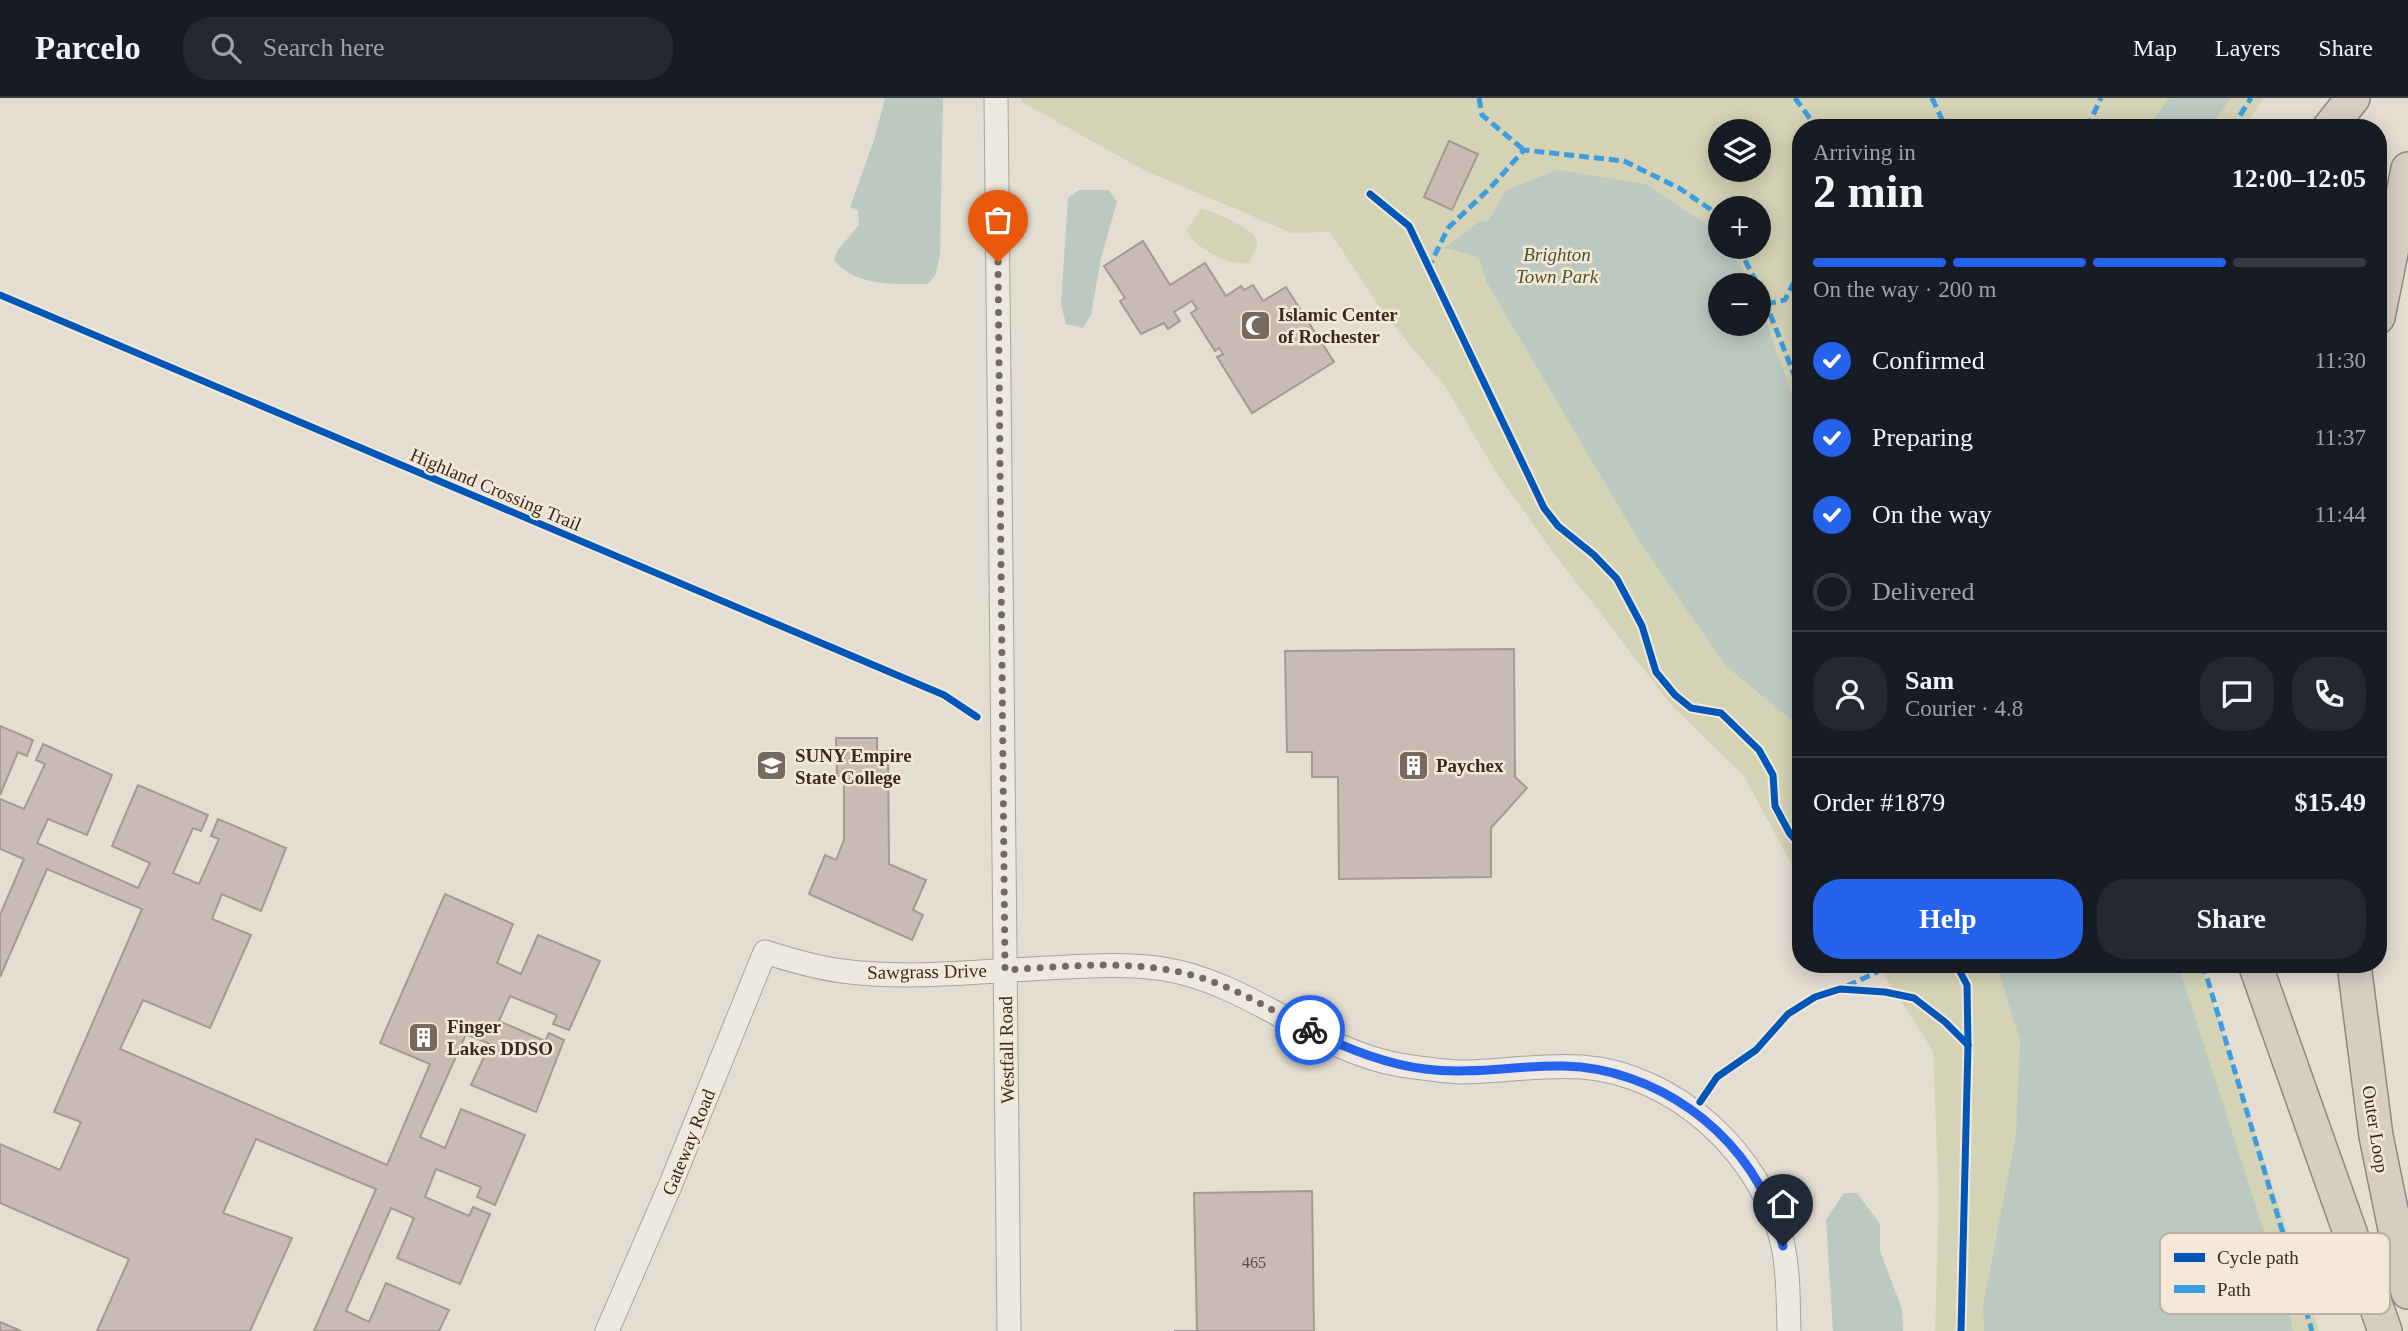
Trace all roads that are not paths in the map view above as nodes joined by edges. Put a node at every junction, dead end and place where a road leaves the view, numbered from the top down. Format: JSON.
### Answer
{"nodes":[{"id":1,"x":996,"y":98,"type":"edge"},
{"id":2,"x":2408,"y":169,"type":"edge"},
{"id":3,"x":2387,"y":273,"type":"edge"},
{"id":4,"x":765,"y":952,"type":"joint"},
{"id":5,"x":1005,"y":970,"type":"junction"},
{"id":6,"x":2258,"y":973,"type":"edge"},
{"id":7,"x":2355,"y":973,"type":"edge"},
{"id":8,"x":2350,"y":1233,"type":"edge"},
{"id":9,"x":2408,"y":1292,"type":"edge"},
{"id":10,"x":2379,"y":1314,"type":"edge"},
{"id":11,"x":607,"y":1331,"type":"edge"},
{"id":12,"x":1009,"y":1331,"type":"edge"},
{"id":13,"x":1789,"y":1331,"type":"edge"},
{"id":14,"x":2385,"y":1331,"type":"edge"}],
"edges":[{"from":1,"to":5,"type":"street","name":"Westfall Road"},
{"from":2,"to":3,"type":"highway"},
{"from":4,"to":5,"type":"street","name":"Sawgrass Drive"},
{"from":4,"to":11,"type":"street","name":"Gateway Road"},
{"from":5,"to":12,"type":"street","name":"Westfall Road"},
{"from":5,"to":13,"type":"street","name":"Sawgrass Drive"},
{"from":6,"to":8,"type":"highway"},
{"from":7,"to":9,"type":"highway","name":"Outer Loop"},
{"from":10,"to":14,"type":"highway"}]}
